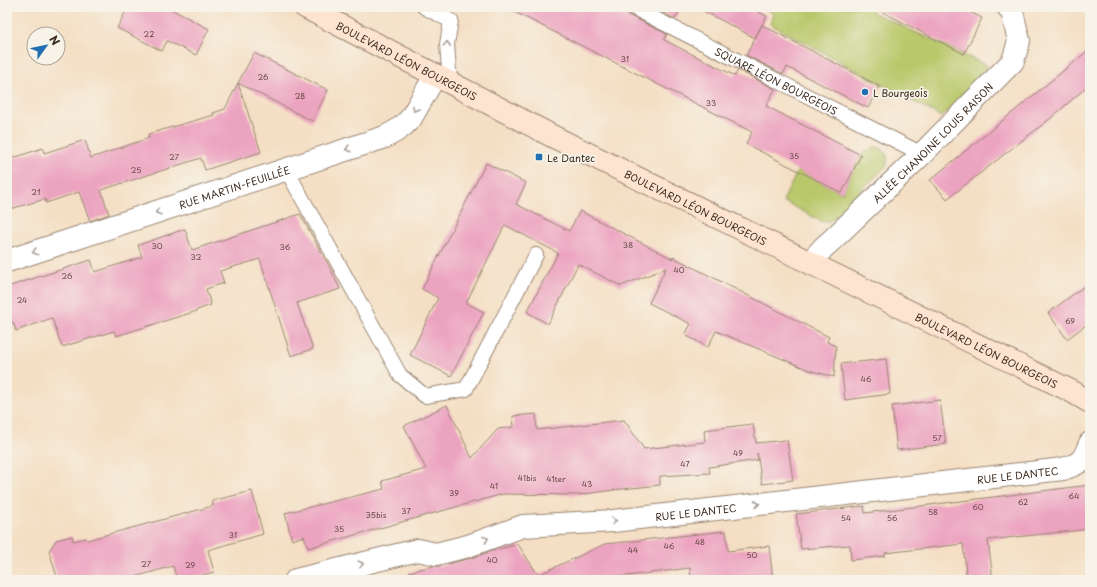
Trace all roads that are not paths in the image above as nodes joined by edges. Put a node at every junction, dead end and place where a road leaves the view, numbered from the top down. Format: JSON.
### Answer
{"nodes":[{"id":1,"x":304,"y":7,"type":"edge"},
{"id":2,"x":424,"y":7,"type":"edge"},
{"id":3,"x":632,"y":7,"type":"edge"},
{"id":4,"x":1008,"y":7,"type":"edge"},
{"id":5,"x":442,"y":79,"type":"junction"},
{"id":6,"x":922,"y":154,"type":"junction"},
{"id":7,"x":286,"y":169,"type":"junction"},
{"id":8,"x":536,"y":255,"type":"dead end"},
{"id":9,"x":7,"y":261,"type":"edge"},
{"id":10,"x":810,"y":263,"type":"junction"},
{"id":11,"x":1090,"y":402,"type":"edge"},
{"id":12,"x":1090,"y":443,"type":"edge"},
{"id":13,"x":296,"y":580,"type":"edge"}],
"edges":[{"from":1,"to":5,"type":"main road","name":"BOULEVARD LÉON BOURGEOIS"},
{"from":5,"to":2,"type":"lane","one_way":true},
{"from":3,"to":6,"type":"lane","name":"SQUARE LÉON BOURGEOIS"},
{"from":4,"to":6,"type":"street","name":"ALLÉE CHANOINE LOUIS RAISON"},
{"from":5,"to":7,"type":"street","name":"RUE MARTIN-FEUILLÉE","one_way":true},
{"from":5,"to":10,"type":"main road","name":"BOULEVARD LÉON BOURGEOIS"},
{"from":6,"to":10,"type":"street","name":"ALLÉE CHANOINE LOUIS RAISON"},
{"from":7,"to":8,"type":"lane"},
{"from":7,"to":9,"type":"street","name":"RUE MARTIN-FEUILLÉE","one_way":true},
{"from":10,"to":11,"type":"main road","name":"BOULEVARD LÉON BOURGEOIS"},
{"from":13,"to":12,"type":"street","name":"RUE LE DANTEC","one_way":true}]}
